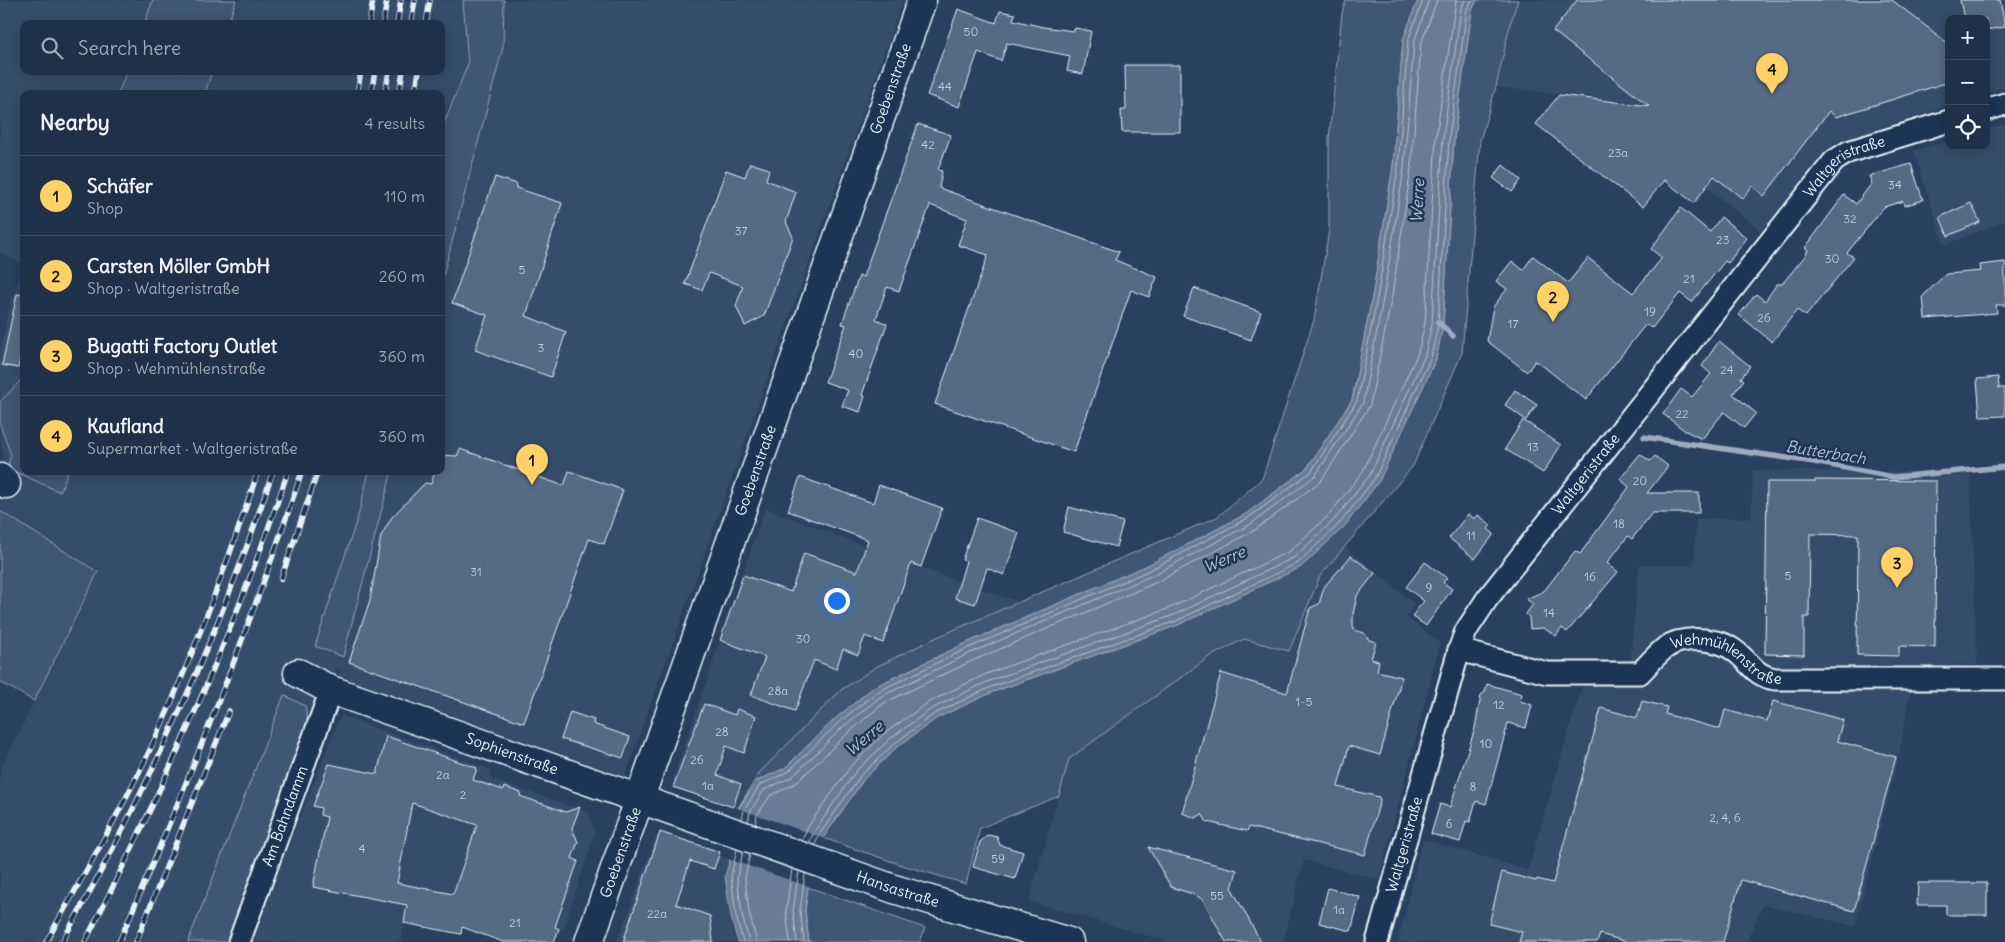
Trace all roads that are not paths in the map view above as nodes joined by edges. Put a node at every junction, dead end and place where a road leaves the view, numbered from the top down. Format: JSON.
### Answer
{"nodes":[{"id":1,"x":922,"y":0,"type":"edge"},
{"id":2,"x":2005,"y":104,"type":"edge"},
{"id":3,"x":1990,"y":109,"type":"edge"},
{"id":4,"x":1945,"y":122,"type":"edge"},
{"id":5,"x":1458,"y":650,"type":"junction"},
{"id":6,"x":298,"y":672,"type":"dead end"},
{"id":7,"x":2005,"y":679,"type":"edge"},
{"id":8,"x":331,"y":690,"type":"junction"},
{"id":9,"x":639,"y":798,"type":"junction"},
{"id":10,"x":727,"y":830,"type":"joint"},
{"id":11,"x":239,"y":942,"type":"edge"},
{"id":12,"x":589,"y":942,"type":"edge"},
{"id":13,"x":1069,"y":942,"type":"edge"},
{"id":14,"x":1377,"y":942,"type":"edge"}],
"edges":[{"from":1,"to":9,"type":"street","name":"Goebenstraße"},
{"from":2,"to":3,"type":"street"},
{"from":4,"to":5,"type":"street","name":"Waltgeristraße"},
{"from":5,"to":7,"type":"street","name":"Wehmühlenstraße"},
{"from":5,"to":14,"type":"street","name":"Waltgeristraße"},
{"from":6,"to":8,"type":"street","name":"Sophienstraße"},
{"from":8,"to":9,"type":"street","name":"Sophienstraße"},
{"from":8,"to":11,"type":"street","name":"Am Bahndamm"},
{"from":9,"to":10,"type":"street","name":"Sophienstraße"},
{"from":9,"to":12,"type":"street","name":"Goebenstraße"},
{"from":10,"to":13,"type":"street","name":"Hansastraße"}]}
